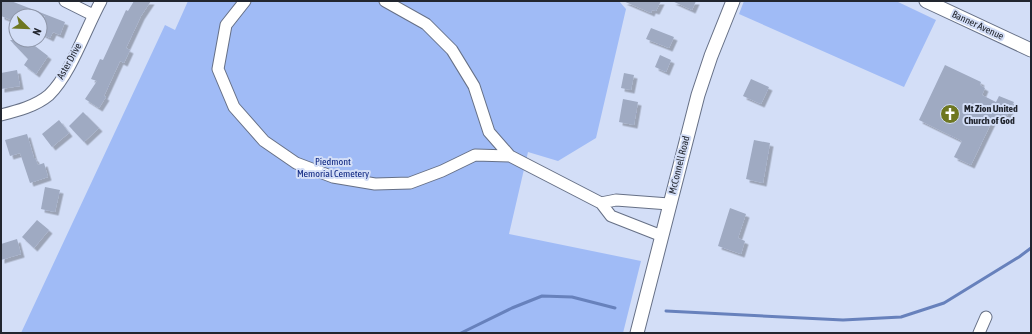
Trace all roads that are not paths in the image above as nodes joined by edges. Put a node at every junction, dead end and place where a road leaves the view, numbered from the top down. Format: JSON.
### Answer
{"nodes":[{"id":1,"x":65,"y":1,"type":"edge"},
{"id":2,"x":101,"y":1,"type":"edge"},
{"id":3,"x":246,"y":1,"type":"edge"},
{"id":4,"x":385,"y":1,"type":"edge"},
{"id":5,"x":733,"y":1,"type":"edge"},
{"id":6,"x":926,"y":1,"type":"edge"},
{"id":7,"x":93,"y":15,"type":"junction"},
{"id":8,"x":1031,"y":50,"type":"edge"},
{"id":9,"x":1,"y":115,"type":"edge"},
{"id":10,"x":510,"y":156,"type":"junction"},
{"id":11,"x":600,"y":203,"type":"junction"},
{"id":12,"x":670,"y":204,"type":"junction"},
{"id":13,"x":662,"y":236,"type":"junction"},
{"id":14,"x":986,"y":317,"type":"dead end"},
{"id":15,"x":637,"y":333,"type":"edge"},
{"id":16,"x":979,"y":333,"type":"edge"}],
"edges":[{"from":1,"to":7,"type":"street"},
{"from":2,"to":7,"type":"street","name":"Aster Drive"},
{"from":3,"to":10,"type":"street"},
{"from":4,"to":10,"type":"street"},
{"from":5,"to":12,"type":"street","name":"McConnell Road"},
{"from":6,"to":8,"type":"street","name":"Banner Avenue"},
{"from":7,"to":9,"type":"street","name":"Aster Drive"},
{"from":10,"to":11,"type":"street"},
{"from":11,"to":12,"type":"street"},
{"from":11,"to":13,"type":"street"},
{"from":12,"to":13,"type":"street","name":"McConnell Road"},
{"from":13,"to":15,"type":"street","name":"McConnell Road"},
{"from":14,"to":16,"type":"street"}]}
